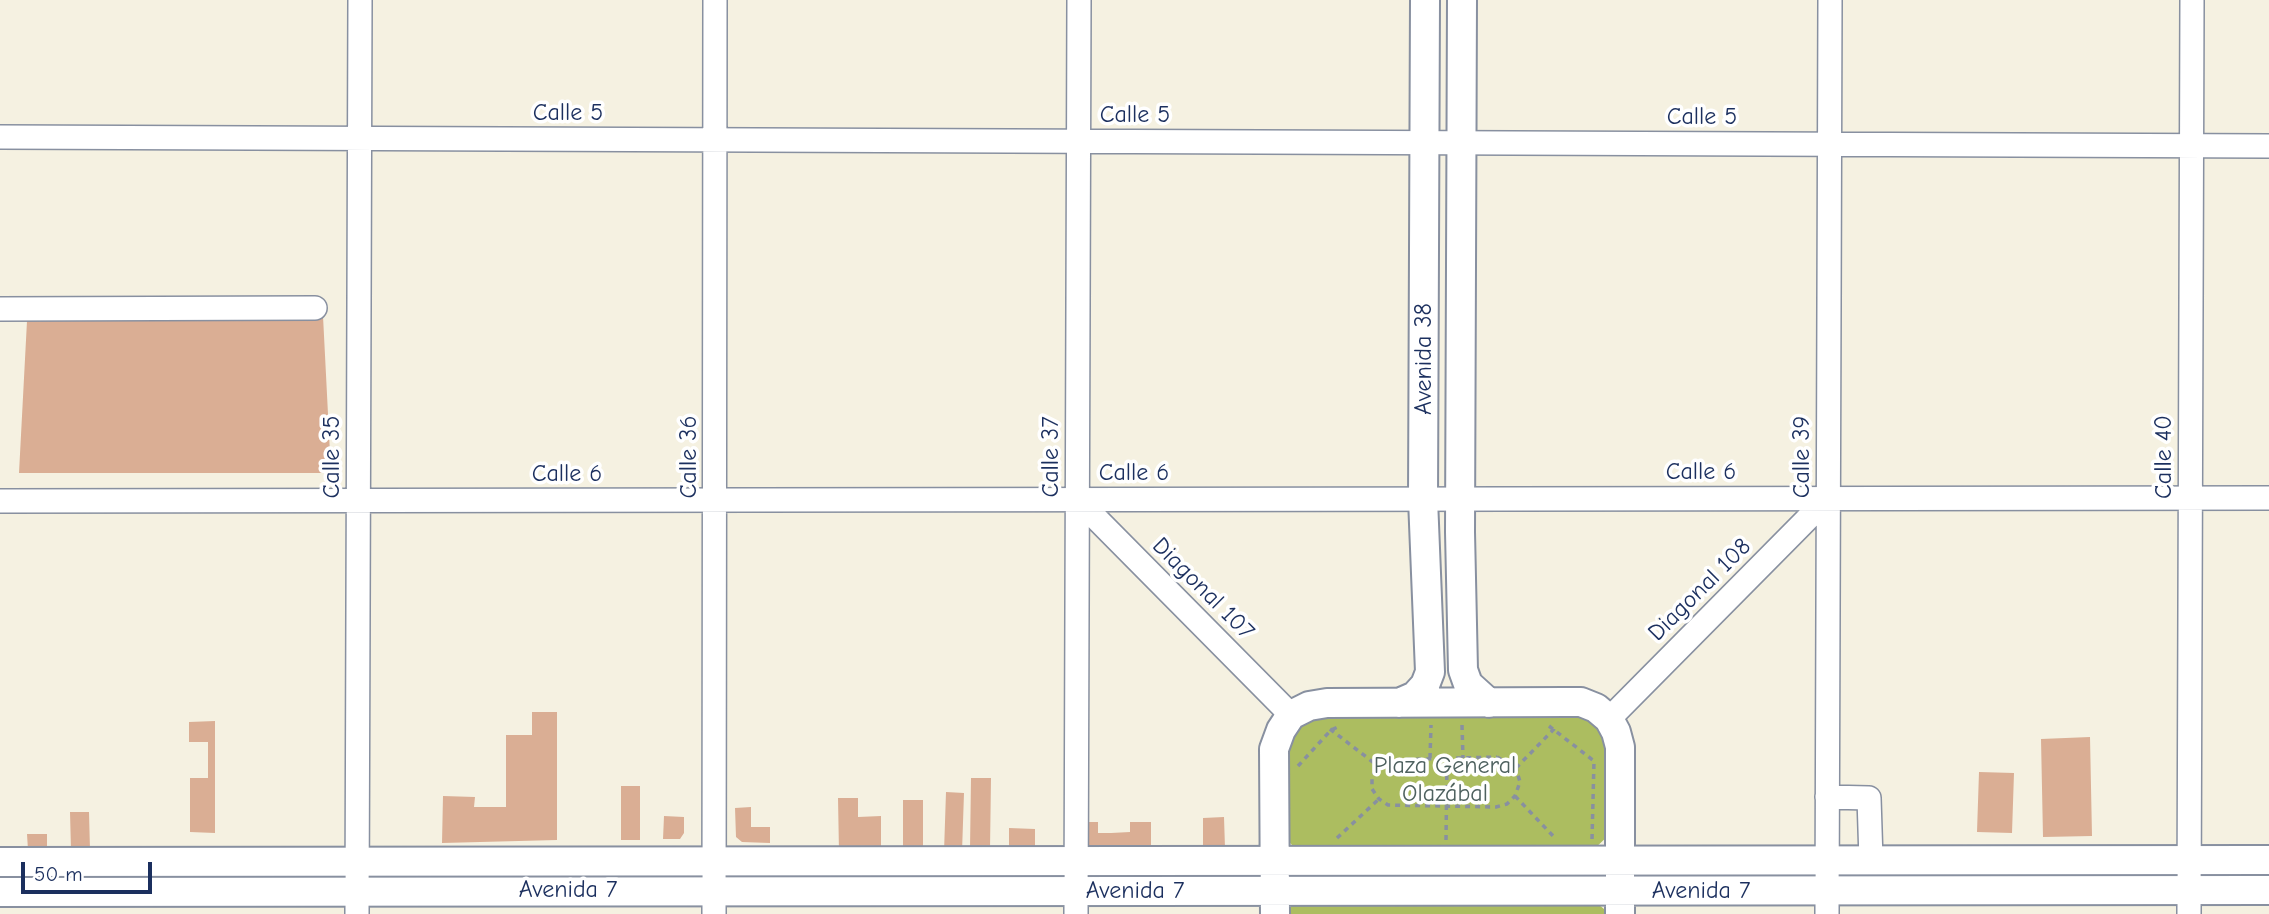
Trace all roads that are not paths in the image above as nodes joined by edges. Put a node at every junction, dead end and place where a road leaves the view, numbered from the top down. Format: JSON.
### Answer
{"nodes":[{"id":1,"x":360,"y":0,"type":"edge"},
{"id":2,"x":715,"y":0,"type":"edge"},
{"id":3,"x":1079,"y":0,"type":"edge"},
{"id":4,"x":1425,"y":0,"type":"edge"},
{"id":5,"x":1462,"y":0,"type":"edge"},
{"id":6,"x":1830,"y":0,"type":"edge"},
{"id":7,"x":2192,"y":0,"type":"edge"},
{"id":8,"x":0,"y":138,"type":"edge"},
{"id":9,"x":359,"y":139,"type":"junction"},
{"id":10,"x":715,"y":140,"type":"junction"},
{"id":11,"x":1078,"y":141,"type":"junction"},
{"id":12,"x":1424,"y":143,"type":"junction"},
{"id":13,"x":1461,"y":143,"type":"junction"},
{"id":14,"x":1829,"y":144,"type":"junction"},
{"id":15,"x":2191,"y":145,"type":"junction"},
{"id":16,"x":2269,"y":146,"type":"edge"},
{"id":17,"x":315,"y":308,"type":"dead end"},
{"id":18,"x":0,"y":309,"type":"edge"},
{"id":19,"x":1828,"y":498,"type":"junction"},
{"id":20,"x":2190,"y":498,"type":"junction"},
{"id":21,"x":2269,"y":498,"type":"edge"},
{"id":22,"x":1077,"y":499,"type":"junction"},
{"id":23,"x":1423,"y":499,"type":"junction"},
{"id":24,"x":1460,"y":499,"type":"junction"},
{"id":25,"x":358,"y":500,"type":"junction"},
{"id":26,"x":715,"y":500,"type":"junction"},
{"id":27,"x":0,"y":501,"type":"edge"},
{"id":28,"x":1399,"y":703,"type":"junction"},
{"id":29,"x":1489,"y":703,"type":"junction"},
{"id":30,"x":1300,"y":711,"type":"junction"},
{"id":31,"x":1609,"y":719,"type":"junction"},
{"id":32,"x":1828,"y":797,"type":"junction"},
{"id":33,"x":1827,"y":860,"type":"junction"},
{"id":34,"x":1871,"y":860,"type":"junction"},
{"id":35,"x":2189,"y":860,"type":"junction"},
{"id":36,"x":2269,"y":860,"type":"edge"},
{"id":37,"x":715,"y":861,"type":"junction"},
{"id":38,"x":1076,"y":861,"type":"junction"},
{"id":39,"x":1274,"y":861,"type":"junction"},
{"id":40,"x":1607,"y":861,"type":"junction"},
{"id":41,"x":0,"y":862,"type":"edge"},
{"id":42,"x":357,"y":862,"type":"junction"},
{"id":43,"x":2269,"y":890,"type":"edge"},
{"id":44,"x":0,"y":892,"type":"edge"},
{"id":45,"x":357,"y":902,"type":"edge"},
{"id":46,"x":715,"y":902,"type":"edge"},
{"id":47,"x":1275,"y":902,"type":"edge"},
{"id":48,"x":1620,"y":902,"type":"edge"},
{"id":49,"x":1827,"y":902,"type":"edge"},
{"id":50,"x":2189,"y":902,"type":"edge"},
{"id":51,"x":1076,"y":903,"type":"edge"}],
"edges":[{"from":1,"to":9,"type":"street","name":"Calle 35"},
{"from":2,"to":10,"type":"street","name":"Calle 36"},
{"from":3,"to":11,"type":"street","name":"Calle 37"},
{"from":4,"to":12,"type":"main road","name":"Avenida 38"},
{"from":5,"to":13,"type":"main road","name":"Avenida 38"},
{"from":6,"to":14,"type":"street","name":"Calle 39"},
{"from":7,"to":15,"type":"street","name":"Calle 40"},
{"from":8,"to":9,"type":"street","name":"Calle 5"},
{"from":9,"to":10,"type":"street","name":"Calle 5"},
{"from":9,"to":25,"type":"street","name":"Calle 35"},
{"from":10,"to":11,"type":"street","name":"Calle 5"},
{"from":10,"to":26,"type":"street","name":"Calle 36"},
{"from":11,"to":12,"type":"street","name":"Calle 5"},
{"from":11,"to":22,"type":"street","name":"Calle 37"},
{"from":12,"to":13,"type":"street","name":"Calle 5"},
{"from":12,"to":23,"type":"main road","name":"Avenida 38"},
{"from":13,"to":14,"type":"street","name":"Calle 5"},
{"from":13,"to":24,"type":"main road","name":"Avenida 38"},
{"from":14,"to":15,"type":"street","name":"Calle 5"},
{"from":14,"to":19,"type":"street","name":"Calle 39"},
{"from":15,"to":16,"type":"street","name":"Calle 5"},
{"from":15,"to":20,"type":"street","name":"Calle 40"},
{"from":17,"to":18,"type":"street"},
{"from":19,"to":20,"type":"street","name":"Calle 6"},
{"from":19,"to":24,"type":"street","name":"Calle 6"},
{"from":19,"to":31,"type":"street","name":"Diagonal 108"},
{"from":19,"to":32,"type":"street","name":"Calle 39"},
{"from":20,"to":21,"type":"street","name":"Calle 6"},
{"from":20,"to":35,"type":"street","name":"Calle 40"},
{"from":22,"to":23,"type":"street","name":"Calle 6"},
{"from":22,"to":26,"type":"street","name":"Calle 6"},
{"from":22,"to":30,"type":"street","name":"Diagonal 107"},
{"from":22,"to":38,"type":"street","name":"Calle 37"},
{"from":23,"to":24,"type":"street","name":"Calle 6"},
{"from":23,"to":28,"type":"main road","name":"Avenida 38"},
{"from":24,"to":29,"type":"main road","name":"Avenida 38"},
{"from":25,"to":26,"type":"street","name":"Calle 6"},
{"from":25,"to":27,"type":"street","name":"Calle 6"},
{"from":25,"to":42,"type":"street","name":"Calle 35"},
{"from":26,"to":37,"type":"street","name":"Calle 36"},
{"from":28,"to":29,"type":"main road"},
{"from":28,"to":30,"type":"main road"},
{"from":29,"to":31,"type":"main road"},
{"from":30,"to":39,"type":"main road"},
{"from":31,"to":40,"type":"main road"},
{"from":32,"to":33,"type":"street","name":"Calle 39"},
{"from":32,"to":34,"type":"street"},
{"from":33,"to":34,"type":"main road","name":"Avenida 7"},
{"from":33,"to":40,"type":"main road","name":"Avenida 7"},
{"from":33,"to":49,"type":"street","name":"Calle 39"},
{"from":34,"to":35,"type":"main road","name":"Avenida 7"},
{"from":35,"to":36,"type":"main road","name":"Avenida 7"},
{"from":35,"to":50,"type":"street","name":"Calle 40"},
{"from":37,"to":38,"type":"main road","name":"Avenida 7"},
{"from":37,"to":42,"type":"main road","name":"Avenida 7"},
{"from":37,"to":46,"type":"street","name":"Calle 36"},
{"from":38,"to":39,"type":"main road","name":"Avenida 7"},
{"from":38,"to":51,"type":"street","name":"Calle 37"},
{"from":39,"to":40,"type":"main road","name":"Avenida 7"},
{"from":39,"to":47,"type":"main road"},
{"from":40,"to":48,"type":"main road"},
{"from":41,"to":42,"type":"main road","name":"Avenida 7"},
{"from":42,"to":45,"type":"street","name":"Calle 35"},
{"from":43,"to":50,"type":"main road","name":"Avenida 7"},
{"from":44,"to":45,"type":"main road","name":"Avenida 7"},
{"from":45,"to":46,"type":"main road","name":"Avenida 7"},
{"from":46,"to":51,"type":"main road","name":"Avenida 7"},
{"from":47,"to":48,"type":"main road","name":"Avenida 7"},
{"from":47,"to":51,"type":"main road","name":"Avenida 7"},
{"from":48,"to":49,"type":"main road","name":"Avenida 7"},
{"from":49,"to":50,"type":"main road","name":"Avenida 7"}]}
